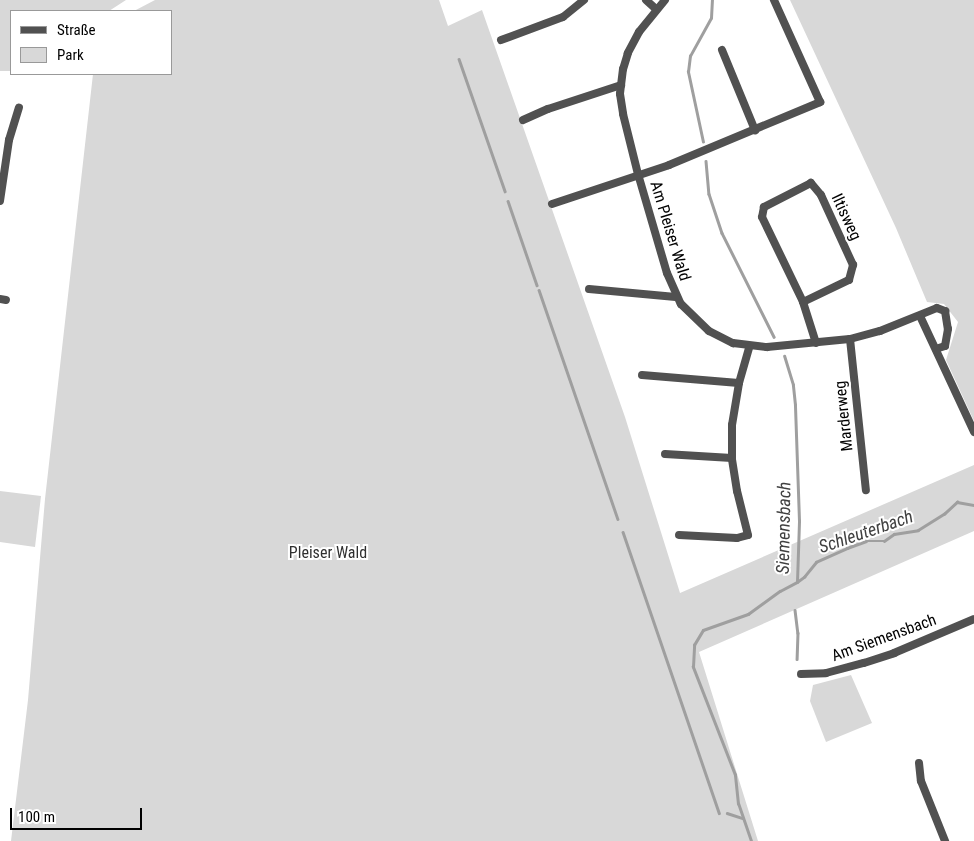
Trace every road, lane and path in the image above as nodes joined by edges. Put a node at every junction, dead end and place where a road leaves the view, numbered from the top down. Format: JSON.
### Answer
{"nodes":[{"id":1,"x":584,"y":0,"type":"edge"},
{"id":2,"x":646,"y":0,"type":"edge"},
{"id":3,"x":664,"y":0,"type":"edge"},
{"id":4,"x":774,"y":0,"type":"edge"},
{"id":5,"x":656,"y":9,"type":"junction"},
{"id":6,"x":501,"y":40,"type":"dead end"},
{"id":7,"x":722,"y":50,"type":"dead end"},
{"id":8,"x":620,"y":85,"type":"junction"},
{"id":9,"x":19,"y":107,"type":"dead end"},
{"id":10,"x":523,"y":120,"type":"dead end"},
{"id":11,"x":755,"y":130,"type":"junction"},
{"id":12,"x":638,"y":174,"type":"junction"},
{"id":13,"x":0,"y":201,"type":"edge"},
{"id":14,"x":552,"y":204,"type":"dead end"},
{"id":15,"x":588,"y":289,"type":"dead end"},
{"id":16,"x":676,"y":297,"type":"junction"},
{"id":17,"x":803,"y":302,"type":"junction"},
{"id":18,"x":920,"y":316,"type":"junction"},
{"id":19,"x":850,"y":339,"type":"junction"},
{"id":20,"x":816,"y":343,"type":"junction"},
{"id":21,"x":749,"y":347,"type":"junction"},
{"id":22,"x":936,"y":349,"type":"junction"},
{"id":23,"x":642,"y":375,"type":"dead end"},
{"id":24,"x":738,"y":383,"type":"junction"},
{"id":25,"x":974,"y":432,"type":"edge"},
{"id":26,"x":664,"y":454,"type":"dead end"},
{"id":27,"x":732,"y":458,"type":"junction"},
{"id":28,"x":866,"y":490,"type":"dead end"},
{"id":29,"x":679,"y":534,"type":"dead end"},
{"id":30,"x":974,"y":619,"type":"edge"},
{"id":31,"x":801,"y":674,"type":"dead end"},
{"id":32,"x":919,"y":763,"type":"dead end"},
{"id":33,"x":945,"y":841,"type":"edge"}],
"edges":[{"from":1,"to":6,"type":"street"},
{"from":2,"to":5,"type":"street"},
{"from":3,"to":5,"type":"street","name":"Am Pleiser Wald"},
{"from":4,"to":11,"type":"street"},
{"from":5,"to":8,"type":"street","name":"Am Pleiser Wald"},
{"from":7,"to":11,"type":"street"},
{"from":8,"to":10,"type":"street"},
{"from":8,"to":12,"type":"street","name":"Am Pleiser Wald"},
{"from":9,"to":13,"type":"street"},
{"from":11,"to":12,"type":"street"},
{"from":12,"to":14,"type":"street","name":"Am Pleiser Wald"},
{"from":12,"to":16,"type":"street","name":"Am Pleiser Wald"},
{"from":15,"to":16,"type":"street","name":"Am Pleiser Wald"},
{"from":16,"to":21,"type":"street","name":"Am Pleiser Wald"},
{"from":17,"to":17,"type":"street","name":"Iltisweg"},
{"from":17,"to":20,"type":"street","name":"Iltisweg"},
{"from":18,"to":19,"type":"street","name":"Am Pleiser Wald"},
{"from":18,"to":22,"type":"street"},
{"from":18,"to":22,"type":"street","name":"Am Pleiser Wald"},
{"from":19,"to":20,"type":"street","name":"Am Pleiser Wald"},
{"from":19,"to":28,"type":"street","name":"Marderweg"},
{"from":20,"to":21,"type":"street","name":"Am Pleiser Wald"},
{"from":21,"to":24,"type":"street"},
{"from":22,"to":25,"type":"street"},
{"from":23,"to":24,"type":"street"},
{"from":24,"to":27,"type":"street"},
{"from":26,"to":27,"type":"street"},
{"from":27,"to":29,"type":"street"},
{"from":30,"to":31,"type":"street","name":"Am Siemensbach"},
{"from":32,"to":33,"type":"street"}]}
